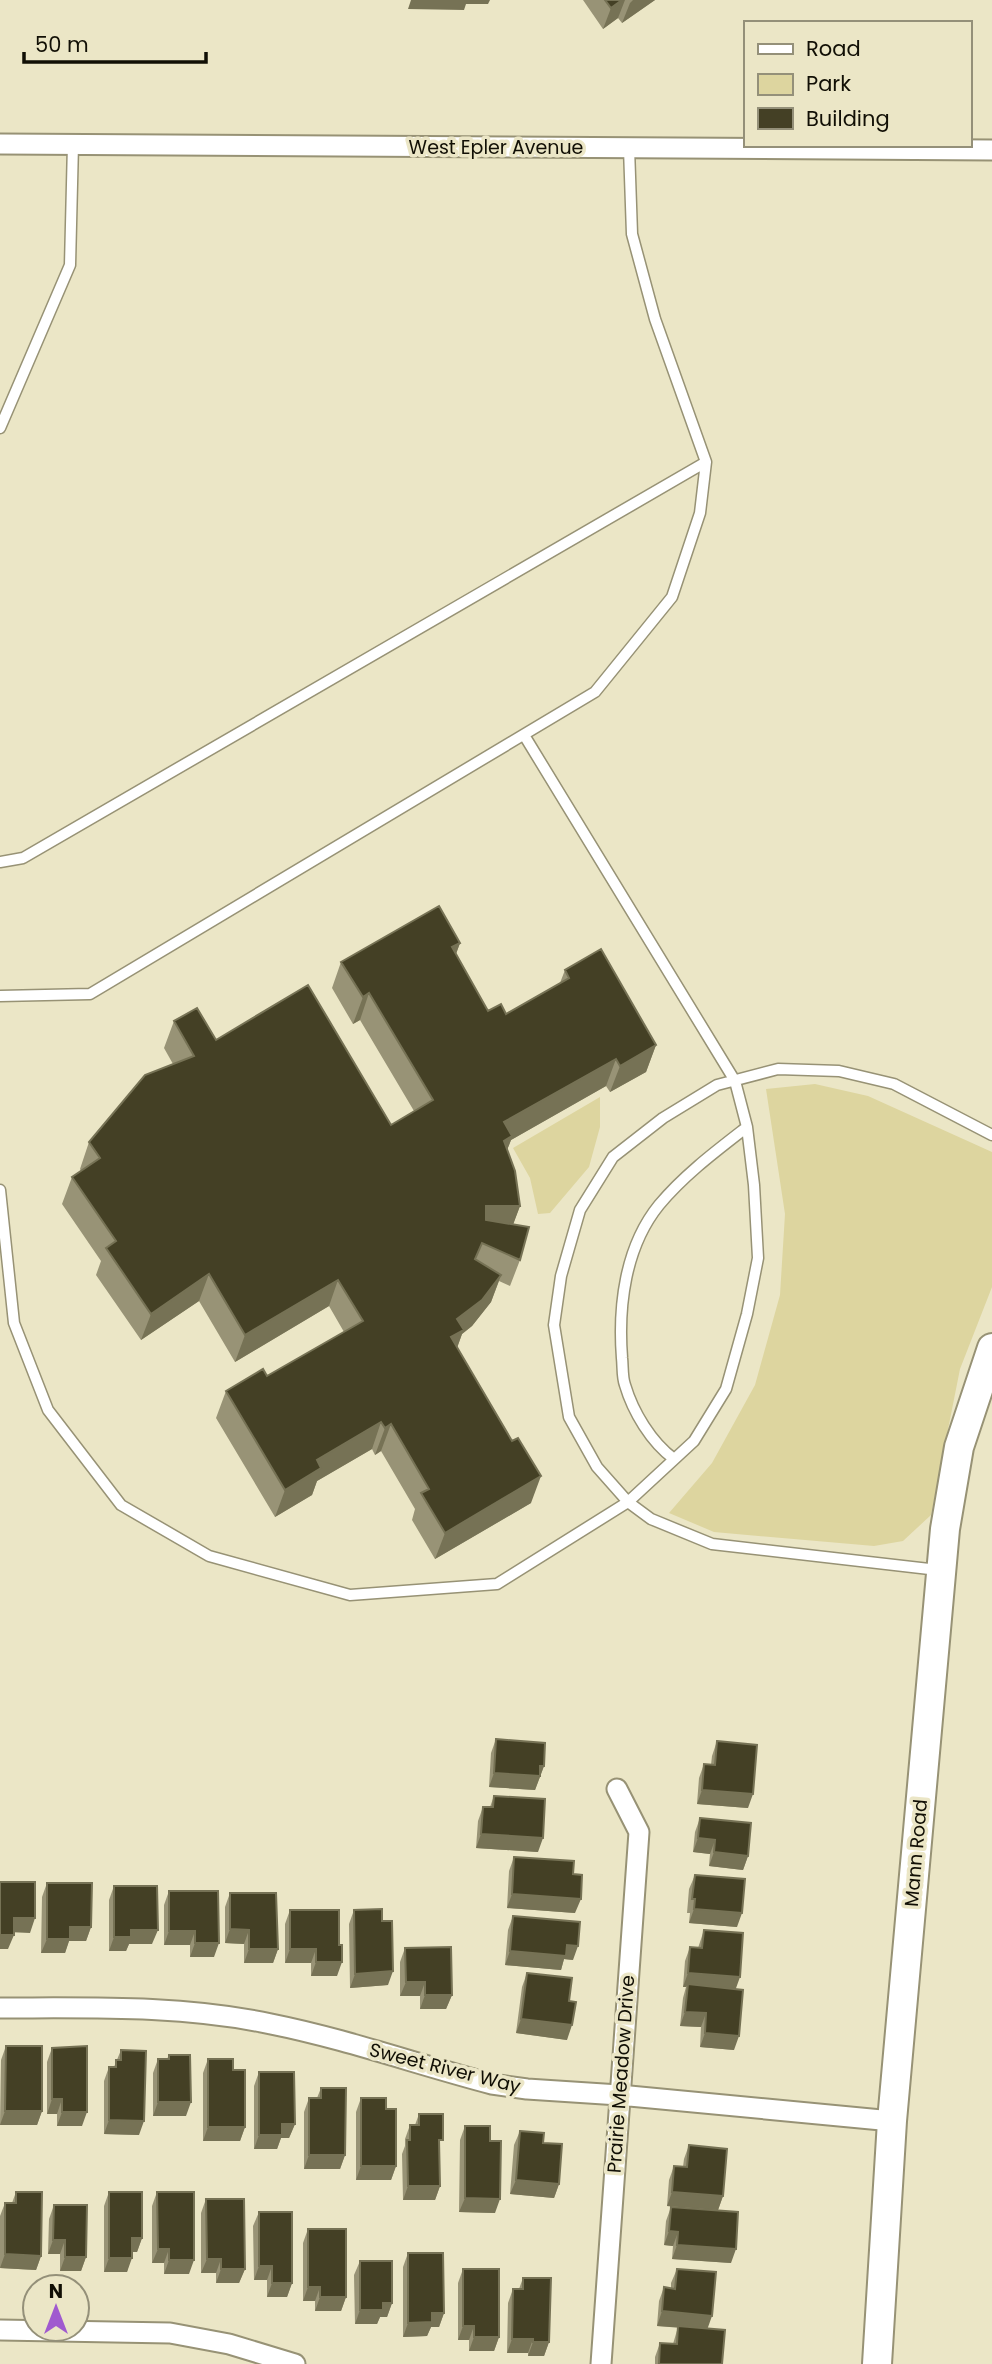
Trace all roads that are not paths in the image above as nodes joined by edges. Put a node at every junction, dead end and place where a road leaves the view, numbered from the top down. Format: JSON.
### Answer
{"nodes":[{"id":1,"x":0,"y":144,"type":"edge"},
{"id":2,"x":73,"y":144,"type":"junction"},
{"id":3,"x":629,"y":148,"type":"junction"},
{"id":4,"x":992,"y":150,"type":"edge"},
{"id":5,"x":0,"y":428,"type":"edge"},
{"id":6,"x":706,"y":462,"type":"junction"},
{"id":7,"x":524,"y":735,"type":"junction"},
{"id":8,"x":0,"y":862,"type":"edge"},
{"id":9,"x":0,"y":996,"type":"edge"},
{"id":10,"x":734,"y":1080,"type":"junction"},
{"id":11,"x":747,"y":1127,"type":"junction"},
{"id":12,"x":992,"y":1135,"type":"edge"},
{"id":13,"x":0,"y":1190,"type":"edge"},
{"id":14,"x":992,"y":1348,"type":"edge"},
{"id":15,"x":674,"y":1460,"type":"junction"},
{"id":16,"x":628,"y":1503,"type":"junction"},
{"id":17,"x":942,"y":1570,"type":"junction"},
{"id":18,"x":617,"y":1789,"type":"dead end"},
{"id":19,"x":0,"y":2008,"type":"edge"},
{"id":20,"x":619,"y":2095,"type":"junction"},
{"id":21,"x":892,"y":2121,"type":"junction"},
{"id":22,"x":0,"y":2330,"type":"edge"},
{"id":23,"x":295,"y":2364,"type":"edge"},
{"id":24,"x":601,"y":2364,"type":"edge"},
{"id":25,"x":877,"y":2364,"type":"edge"}],
"edges":[{"from":1,"to":2,"type":"street","name":"West Epler Avenue"},
{"from":2,"to":3,"type":"street","name":"West Epler Avenue"},
{"from":2,"to":5,"type":"lane"},
{"from":3,"to":4,"type":"street","name":"West Epler Avenue"},
{"from":3,"to":6,"type":"lane"},
{"from":6,"to":7,"type":"lane"},
{"from":6,"to":8,"type":"lane"},
{"from":7,"to":9,"type":"lane"},
{"from":7,"to":10,"type":"lane"},
{"from":10,"to":11,"type":"lane"},
{"from":10,"to":12,"type":"lane"},
{"from":10,"to":16,"type":"lane"},
{"from":11,"to":15,"type":"lane"},
{"from":11,"to":15,"type":"lane"},
{"from":13,"to":16,"type":"lane"},
{"from":14,"to":17,"type":"main road","name":"Mann Road"},
{"from":15,"to":16,"type":"lane"},
{"from":16,"to":17,"type":"lane"},
{"from":17,"to":21,"type":"main road","name":"Mann Road"},
{"from":18,"to":20,"type":"street","name":"Prairie Meadow Drive"},
{"from":19,"to":20,"type":"street","name":"Sweet River Way"},
{"from":20,"to":21,"type":"street","name":"Sweet River Way"},
{"from":20,"to":24,"type":"street","name":"Prairie Meadow Drive"},
{"from":21,"to":25,"type":"main road","name":"Mann Road"},
{"from":22,"to":23,"type":"street"}]}
